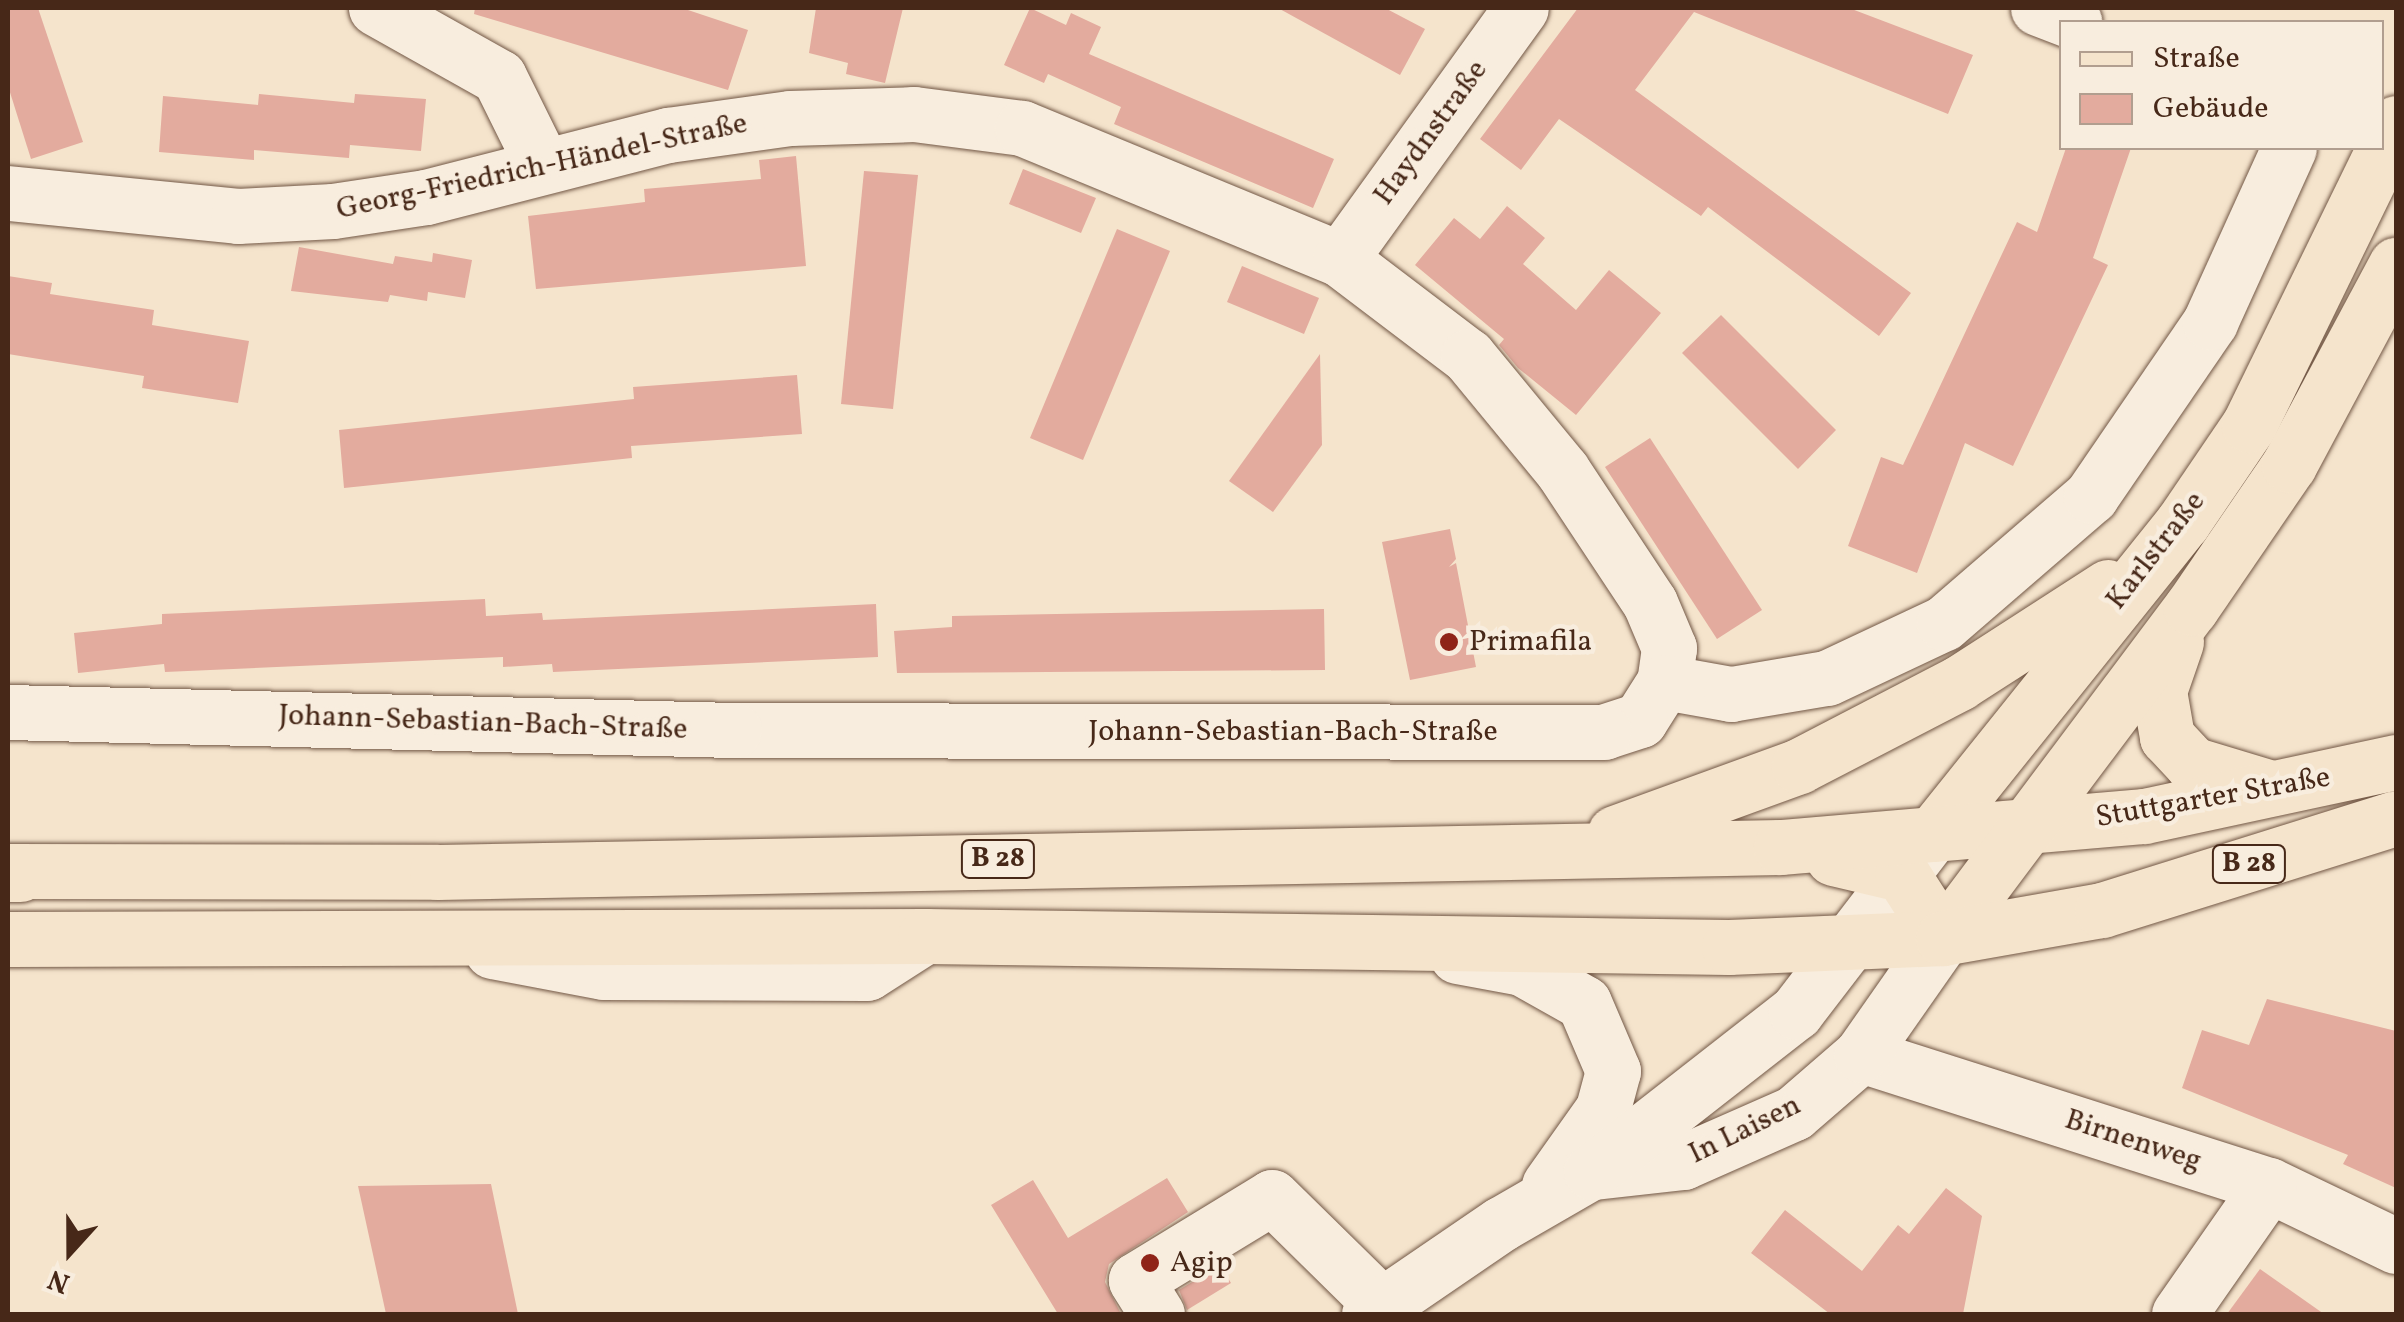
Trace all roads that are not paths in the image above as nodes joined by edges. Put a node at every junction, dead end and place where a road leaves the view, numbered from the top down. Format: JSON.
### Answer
{"nodes":[{"id":1,"x":376,"y":8,"type":"edge"},
{"id":2,"x":1521,"y":8,"type":"edge"},
{"id":3,"x":2038,"y":8,"type":"edge"},
{"id":4,"x":2071,"y":20,"type":"edge"},
{"id":5,"x":2387,"y":145,"type":"edge"},
{"id":6,"x":2288,"y":150,"type":"edge"},
{"id":7,"x":543,"y":166,"type":"junction"},
{"id":8,"x":8,"y":193,"type":"edge"},
{"id":9,"x":1340,"y":259,"type":"junction"},
{"id":10,"x":2396,"y":265,"type":"edge"},
{"id":11,"x":2150,"y":559,"type":"junction"},
{"id":12,"x":2192,"y":608,"type":"junction"},
{"id":13,"x":1664,"y":682,"type":"junction"},
{"id":14,"x":8,"y":712,"type":"edge"},
{"id":15,"x":2396,"y":762,"type":"edge"},
{"id":16,"x":2287,"y":791,"type":"junction"},
{"id":17,"x":2396,"y":818,"type":"edge"},
{"id":18,"x":2028,"y":822,"type":"junction"},
{"id":19,"x":1560,"y":852,"type":"junction"},
{"id":20,"x":1918,"y":854,"type":"junction"},
{"id":21,"x":12,"y":873,"type":"edge"},
{"id":22,"x":1979,"y":889,"type":"junction"},
{"id":23,"x":2029,"y":924,"type":"junction"},
{"id":24,"x":1943,"y":938,"type":"junction"},
{"id":25,"x":8,"y":939,"type":"edge"},
{"id":26,"x":1853,"y":939,"type":"junction"},
{"id":27,"x":1404,"y":947,"type":"junction"},
{"id":28,"x":1861,"y":1056,"type":"junction"},
{"id":29,"x":1591,"y":1172,"type":"junction"},
{"id":30,"x":2269,"y":1185,"type":"junction"},
{"id":31,"x":1540,"y":1201,"type":"junction"},
{"id":32,"x":2396,"y":1246,"type":"edge"},
{"id":33,"x":1405,"y":1304,"type":"edge"},
{"id":34,"x":1156,"y":1314,"type":"edge"},
{"id":35,"x":2179,"y":1314,"type":"edge"}],
"edges":[{"from":1,"to":7,"type":"street"},
{"from":2,"to":9,"type":"street","name":"Haydnstraße"},
{"from":3,"to":4,"type":"street"},
{"from":5,"to":11,"type":"main road","name":"Karlstraße"},
{"from":6,"to":13,"type":"street"},
{"from":7,"to":8,"type":"street","name":"Georg-Friedrich-Händel-Straße"},
{"from":7,"to":9,"type":"street","name":"Georg-Friedrich-Händel-Straße"},
{"from":9,"to":13,"type":"street","name":"Georg-Friedrich-Händel-Straße"},
{"from":10,"to":12,"type":"main road","name":"Karlstraße"},
{"from":11,"to":19,"type":"main road"},
{"from":11,"to":20,"type":"main road","name":"Karlstraße"},
{"from":12,"to":16,"type":"main road"},
{"from":12,"to":18,"type":"main road","name":"Karlstraße"},
{"from":13,"to":14,"type":"street","name":"Johann-Sebastian-Bach-Straße"},
{"from":15,"to":16,"type":"main road","name":"Stuttgarter Straße","number":"B 28"},
{"from":16,"to":18,"type":"main road","name":"Stuttgarter Straße","number":"B 28"},
{"from":17,"to":23,"type":"main road","name":"Stuttgarter Straße","number":"B 28"},
{"from":18,"to":20,"type":"main road","number":"B 28"},
{"from":18,"to":22,"type":"main road","name":"Karlstraße"},
{"from":19,"to":20,"type":"main road","number":"B 28"},
{"from":19,"to":21,"type":"main road","number":"B 28"},
{"from":20,"to":22,"type":"main road"},
{"from":20,"to":24,"type":"main road"},
{"from":20,"to":26,"type":"street","name":"Karlstraße"},
{"from":22,"to":23,"type":"main road"},
{"from":22,"to":24,"type":"main road","name":"Karlstraße"},
{"from":23,"to":24,"type":"main road","name":"Stuttgarter Straße","number":"B 28"},
{"from":24,"to":26,"type":"main road","name":"Stuttgarter Straße","number":"B 28"},
{"from":24,"to":28,"type":"street","name":"In Laisen"},
{"from":25,"to":27,"type":"main road","number":"B 28"},
{"from":26,"to":27,"type":"main road","number":"B 28"},
{"from":26,"to":29,"type":"street","name":"In Laisen"},
{"from":27,"to":31,"type":"street"},
{"from":28,"to":29,"type":"street","name":"In Laisen"},
{"from":28,"to":30,"type":"street","name":"Birnenweg"},
{"from":29,"to":31,"type":"street","name":"In Laisen"},
{"from":30,"to":32,"type":"street","name":"Birnenweg"},
{"from":30,"to":35,"type":"street"},
{"from":31,"to":33,"type":"street","name":"In Laisen"},
{"from":33,"to":34,"type":"street"}]}
